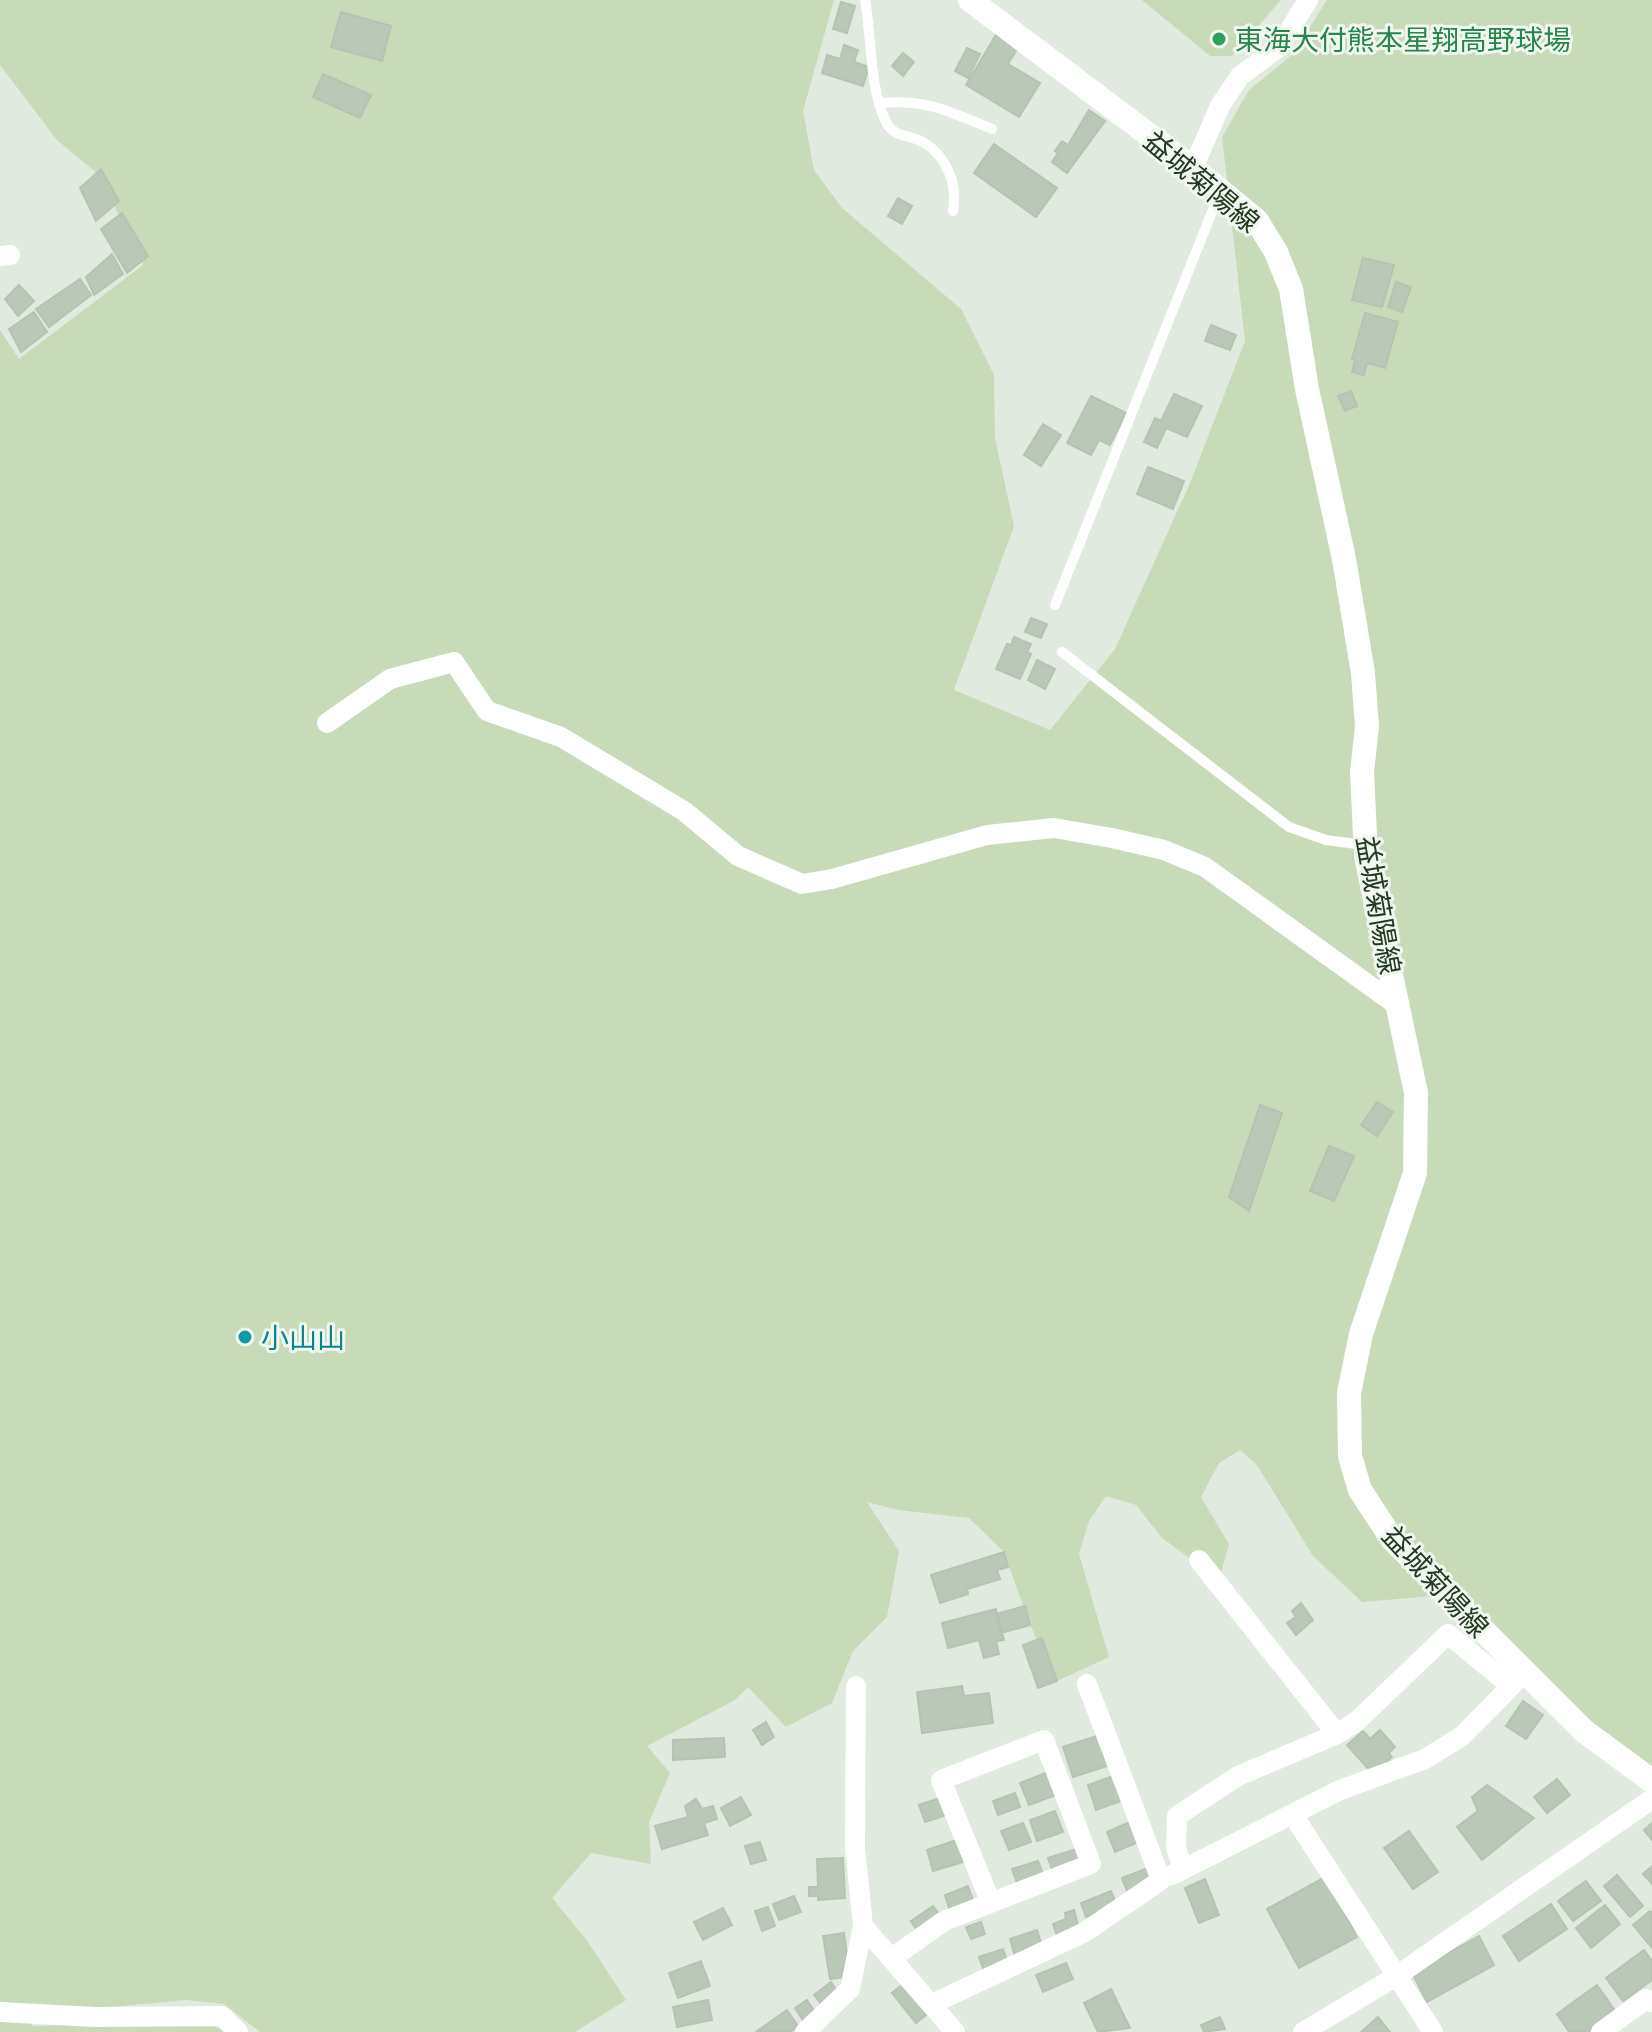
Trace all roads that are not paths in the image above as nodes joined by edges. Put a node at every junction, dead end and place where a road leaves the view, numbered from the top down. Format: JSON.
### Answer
{"nodes":[{"id":1,"x":865,"y":0,"type":"edge"},
{"id":2,"x":970,"y":0,"type":"edge"},
{"id":3,"x":1308,"y":0,"type":"edge"},
{"id":4,"x":880,"y":103,"type":"junction"},
{"id":5,"x":992,"y":129,"type":"dead end"},
{"id":6,"x":1193,"y":168,"type":"junction"},
{"id":7,"x":1221,"y":190,"type":"junction"},
{"id":8,"x":953,"y":211,"type":"dead end"},
{"id":9,"x":1055,"y":605,"type":"dead end"},
{"id":10,"x":1062,"y":652,"type":"dead end"},
{"id":11,"x":327,"y":723,"type":"dead end"},
{"id":12,"x":1366,"y":845,"type":"junction"},
{"id":13,"x":1398,"y":1006,"type":"junction"},
{"id":14,"x":1199,"y":1560,"type":"dead end"},
{"id":15,"x":1518,"y":1679,"type":"junction"},
{"id":16,"x":1087,"y":1684,"type":"dead end"},
{"id":17,"x":856,"y":1686,"type":"dead end"},
{"id":18,"x":1337,"y":1734,"type":"junction"},
{"id":19,"x":1652,"y":1781,"type":"edge"},
{"id":20,"x":1652,"y":1799,"type":"edge"},
{"id":21,"x":1293,"y":1815,"type":"junction"},
{"id":22,"x":1183,"y":1869,"type":"junction"},
{"id":23,"x":1161,"y":1880,"type":"junction"},
{"id":24,"x":991,"y":1903,"type":"junction"},
{"id":25,"x":863,"y":1926,"type":"junction"},
{"id":26,"x":892,"y":1958,"type":"junction"},
{"id":27,"x":1395,"y":1977,"type":"junction"},
{"id":28,"x":1652,"y":2002,"type":"edge"},
{"id":29,"x":932,"y":2004,"type":"junction"},
{"id":30,"x":0,"y":2012,"type":"edge"},
{"id":31,"x":238,"y":2032,"type":"edge"},
{"id":32,"x":805,"y":2032,"type":"edge"},
{"id":33,"x":955,"y":2032,"type":"edge"},
{"id":34,"x":1303,"y":2032,"type":"edge"},
{"id":35,"x":1433,"y":2032,"type":"edge"},
{"id":36,"x":1601,"y":2032,"type":"edge"}],
"edges":[{"from":1,"to":4,"type":"lane"},
{"from":2,"to":6,"type":"main road","name":"益城菊陽線"},
{"from":3,"to":6,"type":"street"},
{"from":4,"to":5,"type":"lane"},
{"from":4,"to":8,"type":"lane"},
{"from":6,"to":7,"type":"main road","name":"益城菊陽線"},
{"from":7,"to":9,"type":"lane"},
{"from":7,"to":12,"type":"main road","name":"益城菊陽線"},
{"from":10,"to":12,"type":"lane"},
{"from":11,"to":13,"type":"street"},
{"from":12,"to":13,"type":"main road","name":"益城菊陽線"},
{"from":13,"to":15,"type":"main road","name":"益城菊陽線"},
{"from":14,"to":18,"type":"street"},
{"from":15,"to":18,"type":"street"},
{"from":15,"to":19,"type":"main road","name":"益城菊陽線"},
{"from":15,"to":21,"type":"street"},
{"from":16,"to":23,"type":"street"},
{"from":17,"to":25,"type":"street"},
{"from":18,"to":22,"type":"street"},
{"from":20,"to":27,"type":"street"},
{"from":21,"to":22,"type":"street"},
{"from":21,"to":27,"type":"street"},
{"from":22,"to":23,"type":"street"},
{"from":23,"to":29,"type":"street"},
{"from":24,"to":24,"type":"street"},
{"from":24,"to":26,"type":"street"},
{"from":25,"to":26,"type":"street"},
{"from":25,"to":32,"type":"street"},
{"from":26,"to":29,"type":"street"},
{"from":27,"to":34,"type":"street"},
{"from":27,"to":35,"type":"street"},
{"from":28,"to":36,"type":"street"},
{"from":29,"to":33,"type":"street"},
{"from":30,"to":31,"type":"street"}]}
